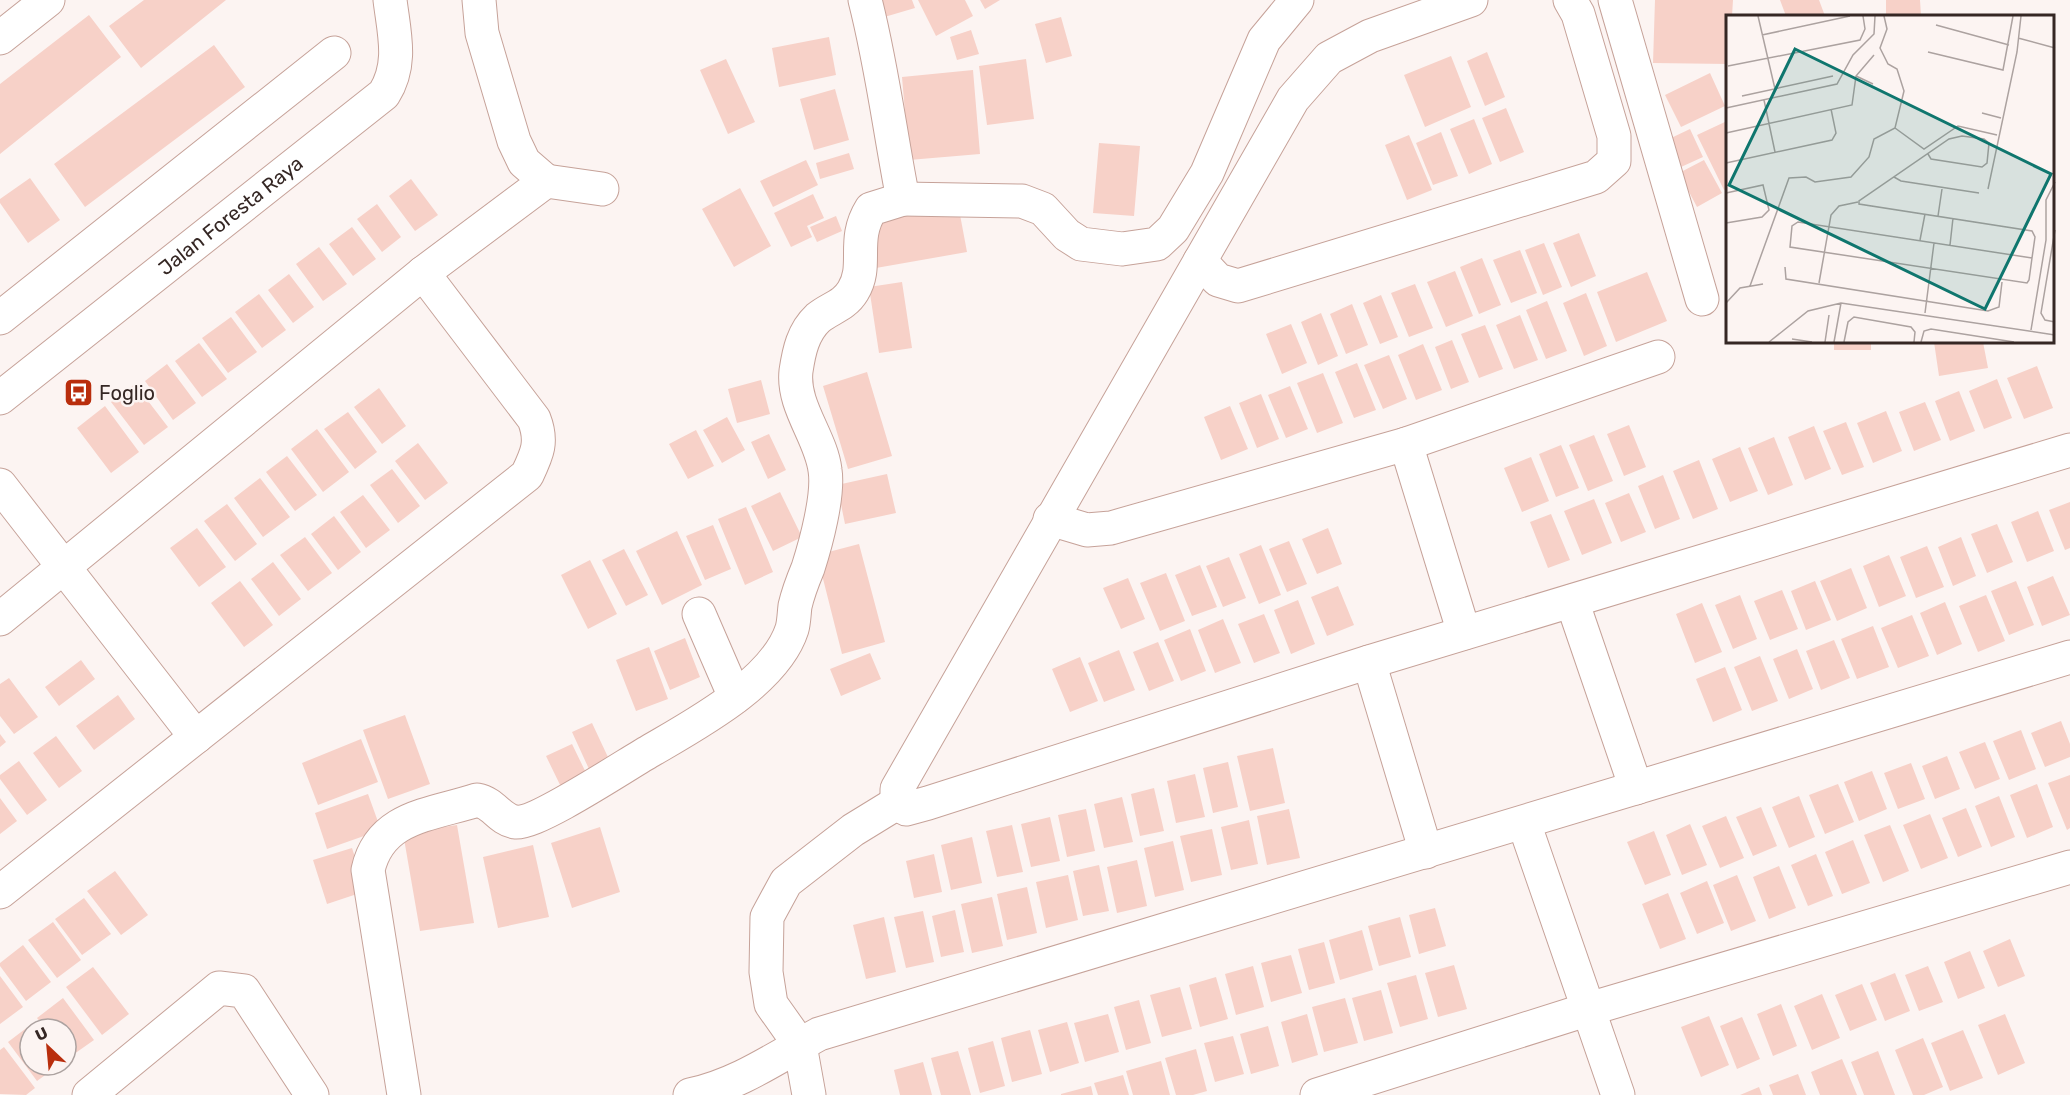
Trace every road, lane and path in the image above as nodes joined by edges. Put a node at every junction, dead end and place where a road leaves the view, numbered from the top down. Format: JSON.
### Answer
{"nodes":[{"id":1,"x":48,"y":0,"type":"edge"},
{"id":2,"x":390,"y":0,"type":"edge"},
{"id":3,"x":479,"y":0,"type":"edge"},
{"id":4,"x":865,"y":0,"type":"edge"},
{"id":5,"x":1297,"y":0,"type":"edge"},
{"id":6,"x":1472,"y":0,"type":"edge"},
{"id":7,"x":1570,"y":0,"type":"edge"},
{"id":8,"x":1615,"y":0,"type":"edge"},
{"id":9,"x":0,"y":38,"type":"edge"},
{"id":10,"x":334,"y":53,"type":"dead end"},
{"id":11,"x":546,"y":181,"type":"junction"},
{"id":12,"x":602,"y":189,"type":"dead end"},
{"id":13,"x":903,"y":199,"type":"junction"},
{"id":14,"x":1200,"y":261,"type":"junction"},
{"id":15,"x":423,"y":273,"type":"junction"},
{"id":16,"x":1702,"y":299,"type":"dead end"},
{"id":17,"x":0,"y":318,"type":"edge"},
{"id":18,"x":1658,"y":357,"type":"dead end"},
{"id":19,"x":0,"y":398,"type":"edge"},
{"id":20,"x":1406,"y":444,"type":"junction"},
{"id":21,"x":2070,"y":450,"type":"edge"},
{"id":22,"x":0,"y":485,"type":"edge"},
{"id":23,"x":1050,"y":519,"type":"junction"},
{"id":24,"x":64,"y":568,"type":"junction"},
{"id":25,"x":1572,"y":600,"type":"junction"},
{"id":26,"x":699,"y":614,"type":"dead end"},
{"id":27,"x":0,"y":619,"type":"edge"},
{"id":28,"x":1464,"y":633,"type":"junction"},
{"id":29,"x":2070,"y":657,"type":"edge"},
{"id":30,"x":1369,"y":662,"type":"junction"},
{"id":31,"x":735,"y":697,"type":"junction"},
{"id":32,"x":196,"y":737,"type":"junction"},
{"id":33,"x":1636,"y":788,"type":"junction"},
{"id":34,"x":897,"y":802,"type":"junction"},
{"id":35,"x":1524,"y":823,"type":"junction"},
{"id":36,"x":1426,"y":852,"type":"junction"},
{"id":37,"x":2070,"y":867,"type":"edge"},
{"id":38,"x":0,"y":892,"type":"edge"},
{"id":39,"x":1589,"y":1009,"type":"junction"},
{"id":40,"x":800,"y":1045,"type":"junction"},
{"id":41,"x":89,"y":1095,"type":"edge"},
{"id":42,"x":312,"y":1095,"type":"edge"},
{"id":43,"x":404,"y":1095,"type":"edge"},
{"id":44,"x":690,"y":1095,"type":"edge"},
{"id":45,"x":809,"y":1095,"type":"edge"},
{"id":46,"x":1317,"y":1095,"type":"edge"},
{"id":47,"x":1618,"y":1095,"type":"edge"}],
"edges":[{"from":1,"to":9,"type":"street"},
{"from":2,"to":19,"type":"street","name":"Jalan Foresta Raya"},
{"from":3,"to":11,"type":"street"},
{"from":4,"to":13,"type":"street"},
{"from":5,"to":13,"type":"street"},
{"from":6,"to":14,"type":"street"},
{"from":7,"to":14,"type":"street"},
{"from":8,"to":16,"type":"street"},
{"from":10,"to":17,"type":"street"},
{"from":11,"to":12,"type":"street"},
{"from":11,"to":15,"type":"street"},
{"from":13,"to":31,"type":"street"},
{"from":14,"to":23,"type":"street"},
{"from":15,"to":24,"type":"street"},
{"from":15,"to":32,"type":"street"},
{"from":18,"to":20,"type":"street"},
{"from":20,"to":23,"type":"street"},
{"from":20,"to":28,"type":"street"},
{"from":21,"to":25,"type":"street"},
{"from":22,"to":24,"type":"street"},
{"from":23,"to":34,"type":"street"},
{"from":24,"to":27,"type":"street"},
{"from":24,"to":32,"type":"street"},
{"from":25,"to":28,"type":"street"},
{"from":25,"to":33,"type":"street"},
{"from":26,"to":31,"type":"street"},
{"from":28,"to":30,"type":"street"},
{"from":29,"to":33,"type":"street"},
{"from":30,"to":34,"type":"street"},
{"from":30,"to":36,"type":"street"},
{"from":31,"to":43,"type":"street"},
{"from":32,"to":38,"type":"street"},
{"from":33,"to":35,"type":"street"},
{"from":34,"to":40,"type":"street"},
{"from":35,"to":36,"type":"street"},
{"from":35,"to":39,"type":"street"},
{"from":36,"to":40,"type":"street"},
{"from":37,"to":39,"type":"street"},
{"from":39,"to":46,"type":"street"},
{"from":39,"to":47,"type":"street"},
{"from":40,"to":44,"type":"street"},
{"from":40,"to":45,"type":"street"},
{"from":41,"to":42,"type":"street"}]}
